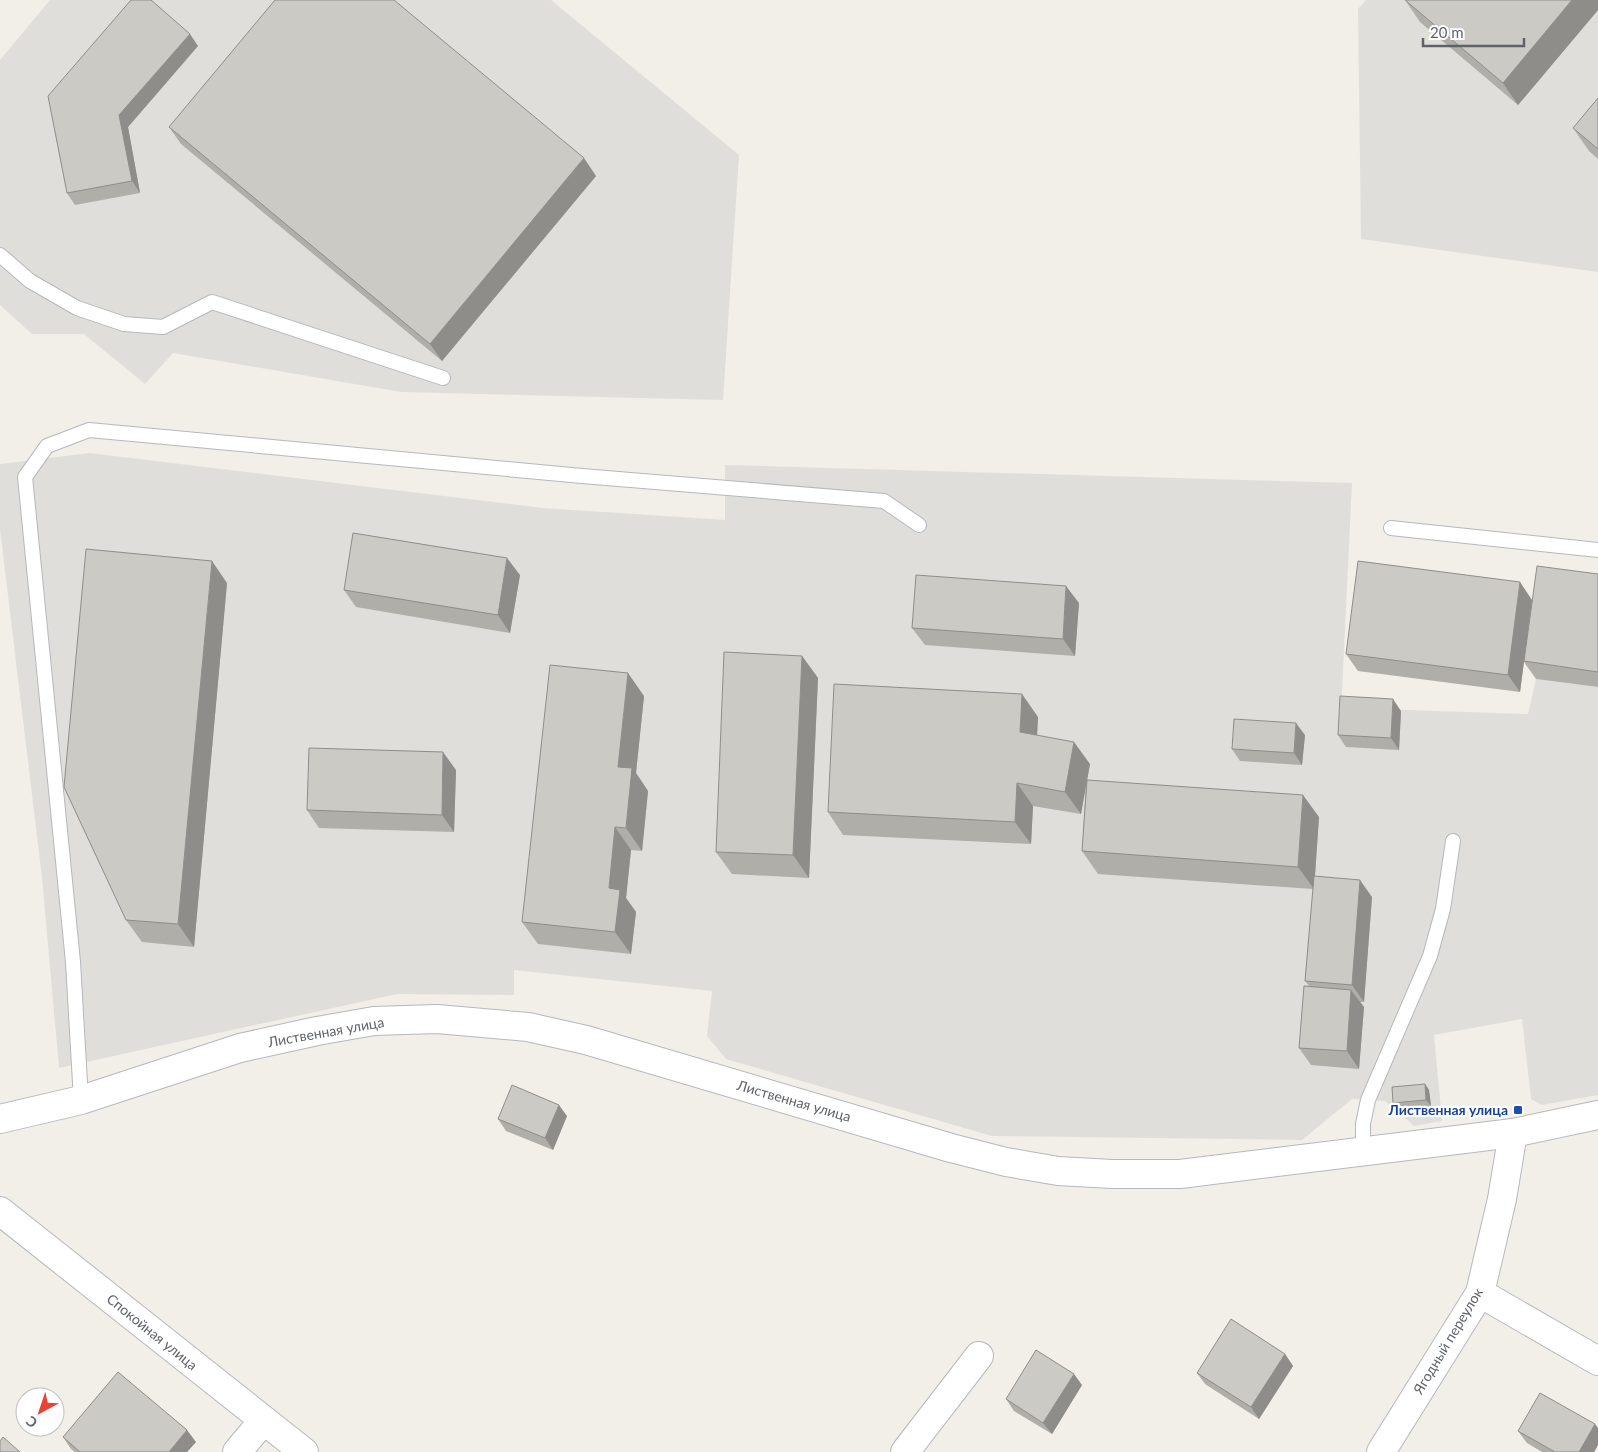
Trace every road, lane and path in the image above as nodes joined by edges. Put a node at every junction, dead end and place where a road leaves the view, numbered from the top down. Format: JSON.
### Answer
{"nodes":[{"id":1,"x":0,"y":255,"type":"edge"},
{"id":2,"x":443,"y":378,"type":"dead end"},
{"id":3,"x":919,"y":525,"type":"dead end"},
{"id":4,"x":1391,"y":528,"type":"dead end"},
{"id":5,"x":1598,"y":550,"type":"edge"},
{"id":6,"x":1453,"y":841,"type":"dead end"},
{"id":7,"x":81,"y":1100,"type":"junction"},
{"id":8,"x":1598,"y":1115,"type":"edge"},
{"id":9,"x":0,"y":1119,"type":"edge"},
{"id":10,"x":1513,"y":1133,"type":"junction"},
{"id":11,"x":1363,"y":1151,"type":"junction"},
{"id":12,"x":0,"y":1211,"type":"edge"},
{"id":13,"x":1480,"y":1293,"type":"junction"},
{"id":14,"x":979,"y":1356,"type":"dead end"},
{"id":15,"x":1598,"y":1361,"type":"edge"},
{"id":16,"x":263,"y":1421,"type":"junction"},
{"id":17,"x":237,"y":1452,"type":"edge"},
{"id":18,"x":304,"y":1452,"type":"edge"},
{"id":19,"x":905,"y":1452,"type":"edge"},
{"id":20,"x":1381,"y":1452,"type":"edge"}],
"edges":[{"from":1,"to":2,"type":"lane"},
{"from":3,"to":7,"type":"lane"},
{"from":4,"to":5,"type":"lane"},
{"from":6,"to":11,"type":"lane"},
{"from":7,"to":9,"type":"street","name":"Лиственная улица"},
{"from":7,"to":11,"type":"street","name":"Лиственная улица"},
{"from":8,"to":10,"type":"street","name":"Лиственная улица"},
{"from":10,"to":11,"type":"street","name":"Лиственная улица"},
{"from":10,"to":13,"type":"street","name":"Ягодный переулок"},
{"from":12,"to":16,"type":"street","name":"Спокойная улица"},
{"from":13,"to":15,"type":"street"},
{"from":13,"to":20,"type":"street","name":"Ягодный переулок"},
{"from":14,"to":19,"type":"street"},
{"from":16,"to":17,"type":"street"},
{"from":16,"to":18,"type":"street","name":"Спокойная улица"}]}
